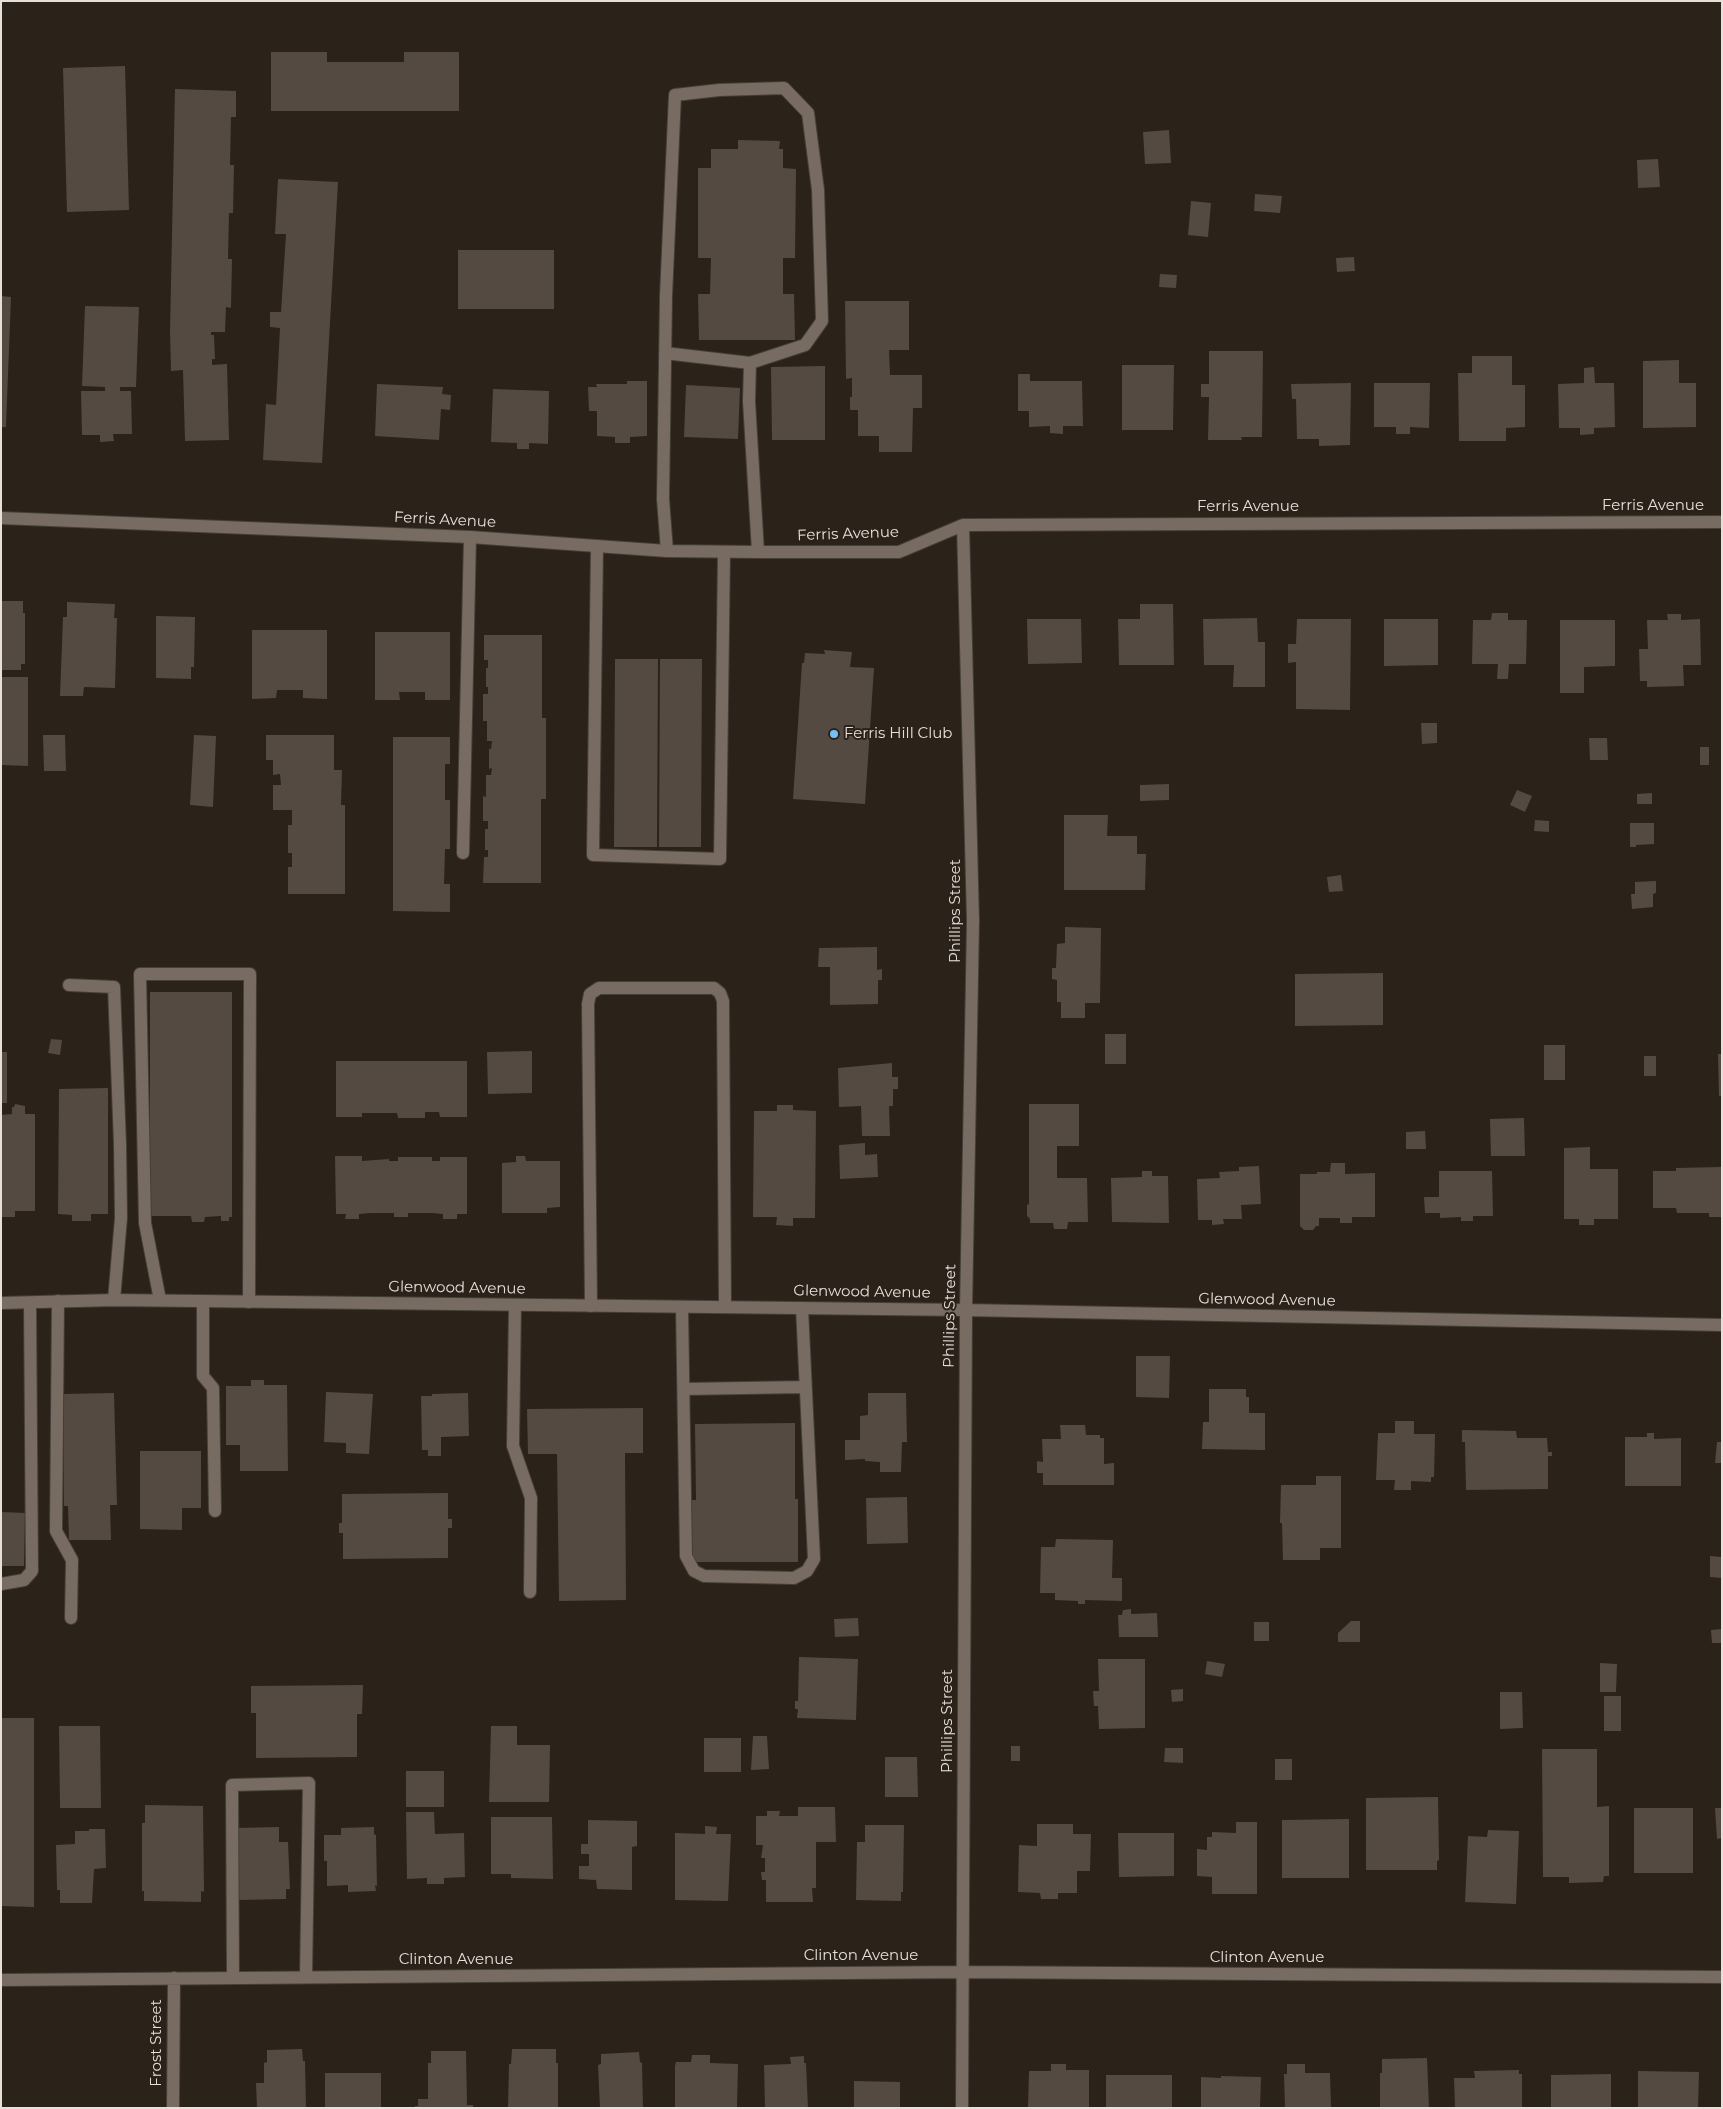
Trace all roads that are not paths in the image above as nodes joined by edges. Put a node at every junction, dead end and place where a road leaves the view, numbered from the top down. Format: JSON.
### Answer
{"nodes":[{"id":1,"x":665,"y":353,"type":"junction"},
{"id":2,"x":750,"y":363,"type":"junction"},
{"id":3,"x":1,"y":518,"type":"edge"},
{"id":4,"x":1722,"y":522,"type":"edge"},
{"id":5,"x":963,"y":525,"type":"junction"},
{"id":6,"x":470,"y":537,"type":"junction"},
{"id":7,"x":597,"y":546,"type":"junction"},
{"id":8,"x":667,"y":551,"type":"junction"},
{"id":9,"x":724,"y":552,"type":"junction"},
{"id":10,"x":758,"y":552,"type":"junction"},
{"id":11,"x":463,"y":852,"type":"dead end"},
{"id":12,"x":69,"y":985,"type":"dead end"},
{"id":13,"x":114,"y":1300,"type":"junction"},
{"id":14,"x":160,"y":1300,"type":"junction"},
{"id":15,"x":58,"y":1301,"type":"junction"},
{"id":16,"x":203,"y":1301,"type":"junction"},
{"id":17,"x":249,"y":1302,"type":"junction"},
{"id":18,"x":1,"y":1303,"type":"edge"},
{"id":19,"x":30,"y":1303,"type":"junction"},
{"id":20,"x":515,"y":1305,"type":"junction"},
{"id":21,"x":591,"y":1306,"type":"junction"},
{"id":22,"x":682,"y":1307,"type":"junction"},
{"id":23,"x":725,"y":1307,"type":"junction"},
{"id":24,"x":802,"y":1308,"type":"junction"},
{"id":25,"x":966,"y":1310,"type":"junction"},
{"id":26,"x":1722,"y":1325,"type":"edge"},
{"id":27,"x":805,"y":1387,"type":"junction"},
{"id":28,"x":684,"y":1389,"type":"junction"},
{"id":29,"x":214,"y":1510,"type":"dead end"},
{"id":30,"x":1,"y":1584,"type":"edge"},
{"id":31,"x":530,"y":1592,"type":"dead end"},
{"id":32,"x":71,"y":1618,"type":"dead end"},
{"id":33,"x":963,"y":1972,"type":"junction"},
{"id":34,"x":306,"y":1977,"type":"junction"},
{"id":35,"x":1722,"y":1977,"type":"edge"},
{"id":36,"x":174,"y":1978,"type":"junction"},
{"id":37,"x":234,"y":1978,"type":"junction"},
{"id":38,"x":1,"y":1980,"type":"edge"},
{"id":39,"x":173,"y":2108,"type":"edge"},
{"id":40,"x":962,"y":2108,"type":"edge"}],
"edges":[{"from":1,"to":2,"type":"street"},
{"from":1,"to":2,"type":"street"},
{"from":1,"to":8,"type":"street"},
{"from":2,"to":10,"type":"street"},
{"from":3,"to":6,"type":"street","name":"Ferris Avenue"},
{"from":4,"to":5,"type":"street","name":"Ferris Avenue"},
{"from":5,"to":10,"type":"street","name":"Ferris Avenue"},
{"from":5,"to":25,"type":"street","name":"Phillips Street"},
{"from":6,"to":7,"type":"street","name":"Ferris Avenue"},
{"from":6,"to":11,"type":"street"},
{"from":7,"to":8,"type":"street","name":"Ferris Avenue"},
{"from":7,"to":9,"type":"street"},
{"from":8,"to":9,"type":"street","name":"Ferris Avenue"},
{"from":9,"to":10,"type":"street","name":"Ferris Avenue"},
{"from":12,"to":13,"type":"street"},
{"from":13,"to":14,"type":"street","name":"Glenwood Avenue"},
{"from":13,"to":15,"type":"street","name":"Glenwood Avenue"},
{"from":14,"to":16,"type":"street","name":"Glenwood Avenue"},
{"from":14,"to":17,"type":"street"},
{"from":15,"to":19,"type":"street","name":"Glenwood Avenue"},
{"from":15,"to":32,"type":"street"},
{"from":16,"to":17,"type":"street","name":"Glenwood Avenue"},
{"from":16,"to":29,"type":"street"},
{"from":17,"to":20,"type":"street","name":"Glenwood Avenue"},
{"from":18,"to":19,"type":"street","name":"Glenwood Avenue"},
{"from":19,"to":30,"type":"street"},
{"from":20,"to":21,"type":"street","name":"Glenwood Avenue"},
{"from":20,"to":31,"type":"street"},
{"from":21,"to":22,"type":"street","name":"Glenwood Avenue"},
{"from":21,"to":23,"type":"street"},
{"from":22,"to":23,"type":"street","name":"Glenwood Avenue"},
{"from":22,"to":28,"type":"street"},
{"from":23,"to":24,"type":"street","name":"Glenwood Avenue"},
{"from":24,"to":25,"type":"street","name":"Glenwood Avenue"},
{"from":24,"to":27,"type":"street"},
{"from":25,"to":26,"type":"street","name":"Glenwood Avenue"},
{"from":25,"to":33,"type":"street","name":"Phillips Street"},
{"from":27,"to":28,"type":"street"},
{"from":27,"to":28,"type":"street"},
{"from":33,"to":34,"type":"street","name":"Clinton Avenue"},
{"from":33,"to":35,"type":"street","name":"Clinton Avenue"},
{"from":33,"to":40,"type":"street","name":"Phillips Street"},
{"from":34,"to":37,"type":"street","name":"Clinton Avenue"},
{"from":34,"to":37,"type":"street"},
{"from":36,"to":37,"type":"street","name":"Clinton Avenue"},
{"from":36,"to":38,"type":"street","name":"Clinton Avenue"},
{"from":36,"to":39,"type":"street","name":"Frost Street"}]}
